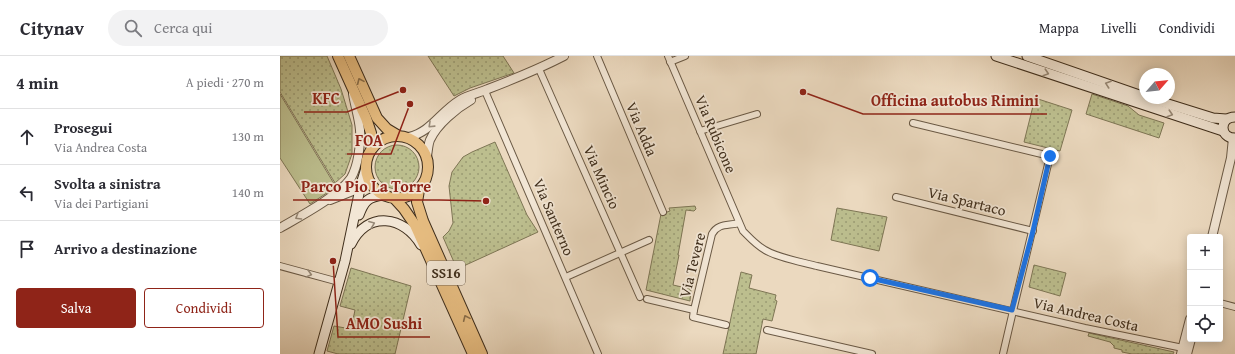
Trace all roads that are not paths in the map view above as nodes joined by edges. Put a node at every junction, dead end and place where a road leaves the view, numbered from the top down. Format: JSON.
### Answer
{"nodes":[{"id":1,"x":338,"y":56,"type":"edge"},
{"id":2,"x":349,"y":56,"type":"edge"},
{"id":3,"x":564,"y":56,"type":"edge"},
{"id":4,"x":597,"y":56,"type":"edge"},
{"id":5,"x":684,"y":56,"type":"edge"},
{"id":6,"x":996,"y":56,"type":"edge"},
{"id":7,"x":1027,"y":56,"type":"edge"},
{"id":8,"x":1035,"y":58,"type":"edge"},
{"id":9,"x":669,"y":59,"type":"edge"},
{"id":10,"x":539,"y":69,"type":"junction"},
{"id":11,"x":352,"y":88,"type":"junction"},
{"id":12,"x":485,"y":91,"type":"junction"},
{"id":13,"x":1139,"y":95,"type":"edge"},
{"id":14,"x":1168,"y":104,"type":"edge"},
{"id":15,"x":757,"y":114,"type":"dead end"},
{"id":16,"x":1231,"y":118,"type":"edge"},
{"id":17,"x":913,"y":123,"type":"dead end"},
{"id":18,"x":700,"y":131,"type":"junction"},
{"id":19,"x":1224,"y":132,"type":"junction"},
{"id":20,"x":397,"y":135,"type":"junction"},
{"id":21,"x":409,"y":137,"type":"junction"},
{"id":22,"x":1234,"y":138,"type":"edge"},
{"id":23,"x":372,"y":148,"type":"junction"},
{"id":24,"x":427,"y":156,"type":"junction"},
{"id":25,"x":366,"y":168,"type":"junction"},
{"id":26,"x":361,"y":184,"type":"junction"},
{"id":27,"x":419,"y":190,"type":"junction"},
{"id":28,"x":383,"y":195,"type":"junction"},
{"id":29,"x":896,"y":197,"type":"dead end"},
{"id":30,"x":394,"y":198,"type":"junction"},
{"id":31,"x":316,"y":206,"type":"junction"},
{"id":32,"x":663,"y":212,"type":"dead end"},
{"id":33,"x":739,"y":223,"type":"junction"},
{"id":34,"x":280,"y":228,"type":"edge"},
{"id":35,"x":1033,"y":231,"type":"junction"},
{"id":36,"x":1213,"y":234,"type":"edge"},
{"id":37,"x":350,"y":239,"type":"junction"},
{"id":38,"x":649,"y":240,"type":"dead end"},
{"id":39,"x":347,"y":252,"type":"junction"},
{"id":40,"x":621,"y":252,"type":"junction"},
{"id":41,"x":281,"y":266,"type":"edge"},
{"id":42,"x":434,"y":267,"type":"junction"},
{"id":43,"x":280,"y":274,"type":"edge"},
{"id":44,"x":566,"y":277,"type":"junction"},
{"id":45,"x":339,"y":282,"type":"junction"},
{"id":46,"x":640,"y":297,"type":"dead end"},
{"id":47,"x":648,"y":299,"type":"dead end"},
{"id":48,"x":1223,"y":304,"type":"edge"},
{"id":49,"x":1235,"y":307,"type":"edge"},
{"id":50,"x":694,"y":310,"type":"junction"},
{"id":51,"x":1012,"y":310,"type":"junction"},
{"id":52,"x":726,"y":325,"type":"dead end"},
{"id":53,"x":767,"y":330,"type":"dead end"},
{"id":54,"x":1187,"y":336,"type":"edge"},
{"id":55,"x":1189,"y":342,"type":"edge"},
{"id":56,"x":1184,"y":352,"type":"edge"},
{"id":57,"x":319,"y":354,"type":"edge"},
{"id":58,"x":472,"y":354,"type":"edge"},
{"id":59,"x":482,"y":354,"type":"edge"},
{"id":60,"x":598,"y":354,"type":"edge"},
{"id":61,"x":872,"y":354,"type":"edge"},
{"id":62,"x":1003,"y":354,"type":"edge"}],
"edges":[{"from":1,"to":11,"type":"main road"},
{"from":20,"to":2,"type":"main road","one_way":true},
{"from":3,"to":10,"type":"street"},
{"from":4,"to":32,"type":"street","name":"Via Adda"},
{"from":5,"to":9,"type":"street"},
{"from":6,"to":19,"type":"main road","one_way":true},
{"from":7,"to":8,"type":"main road"},
{"from":13,"to":8,"type":"main road","one_way":true},
{"from":9,"to":18,"type":"street","name":"Via Rubicone"},
{"from":10,"to":12,"type":"street"},
{"from":10,"to":40,"type":"street","name":"Via Mincio"},
{"from":11,"to":23,"type":"main road"},
{"from":11,"to":31,"type":"street"},
{"from":12,"to":21,"type":"street","one_way":true},
{"from":12,"to":24,"type":"street"},
{"from":12,"to":44,"type":"street","name":"Via Santerno"},
{"from":14,"to":16,"type":"main road"},
{"from":15,"to":18,"type":"street"},
{"from":16,"to":19,"type":"main road"},
{"from":17,"to":35,"type":"street"},
{"from":18,"to":33,"type":"street","name":"Via Rubicone"},
{"from":19,"to":22,"type":"main road"},
{"from":20,"to":21,"type":"main road"},
{"from":20,"to":23,"type":"main road"},
{"from":21,"to":24,"type":"main road"},
{"from":22,"to":36,"type":"street"},
{"from":23,"to":25,"type":"main road"},
{"from":24,"to":27,"type":"main road","number":"SS16"},
{"from":25,"to":26,"type":"main road"},
{"from":25,"to":28,"type":"main road"},
{"from":26,"to":31,"type":"street"},
{"from":26,"to":37,"type":"main road"},
{"from":27,"to":30,"type":"main road"},
{"from":59,"to":27,"type":"main road","number":"SS16","one_way":true},
{"from":28,"to":30,"type":"main road"},
{"from":28,"to":37,"type":"main road"},
{"from":29,"to":35,"type":"street","name":"Via Spartaco"},
{"from":30,"to":42,"type":"main road","number":"SS16"},
{"from":31,"to":34,"type":"street","one_way":true},
{"from":33,"to":50,"type":"street","name":"Via Tevere"},
{"from":33,"to":51,"type":"street","name":"Via Andrea Costa"},
{"from":35,"to":51,"type":"street"},
{"from":37,"to":39,"type":"main road"},
{"from":38,"to":40,"type":"street"},
{"from":39,"to":42,"type":"main road","one_way":true},
{"from":39,"to":45,"type":"main road"},
{"from":40,"to":44,"type":"street"},
{"from":40,"to":46,"type":"street","name":"Via Mincio"},
{"from":41,"to":43,"type":"street"},
{"from":41,"to":45,"type":"street","one_way":true},
{"from":42,"to":58,"type":"main road","number":"SS16"},
{"from":44,"to":60,"type":"street","name":"Via Santerno"},
{"from":45,"to":57,"type":"main road"},
{"from":47,"to":50,"type":"street","name":"Via Tevere"},
{"from":48,"to":49,"type":"street"},
{"from":50,"to":52,"type":"street","name":"Via Tevere"},
{"from":51,"to":56,"type":"street","name":"Via Andrea Costa"},
{"from":51,"to":62,"type":"street"},
{"from":53,"to":61,"type":"street"},
{"from":54,"to":56,"type":"street"},
{"from":55,"to":56,"type":"street"}]}
